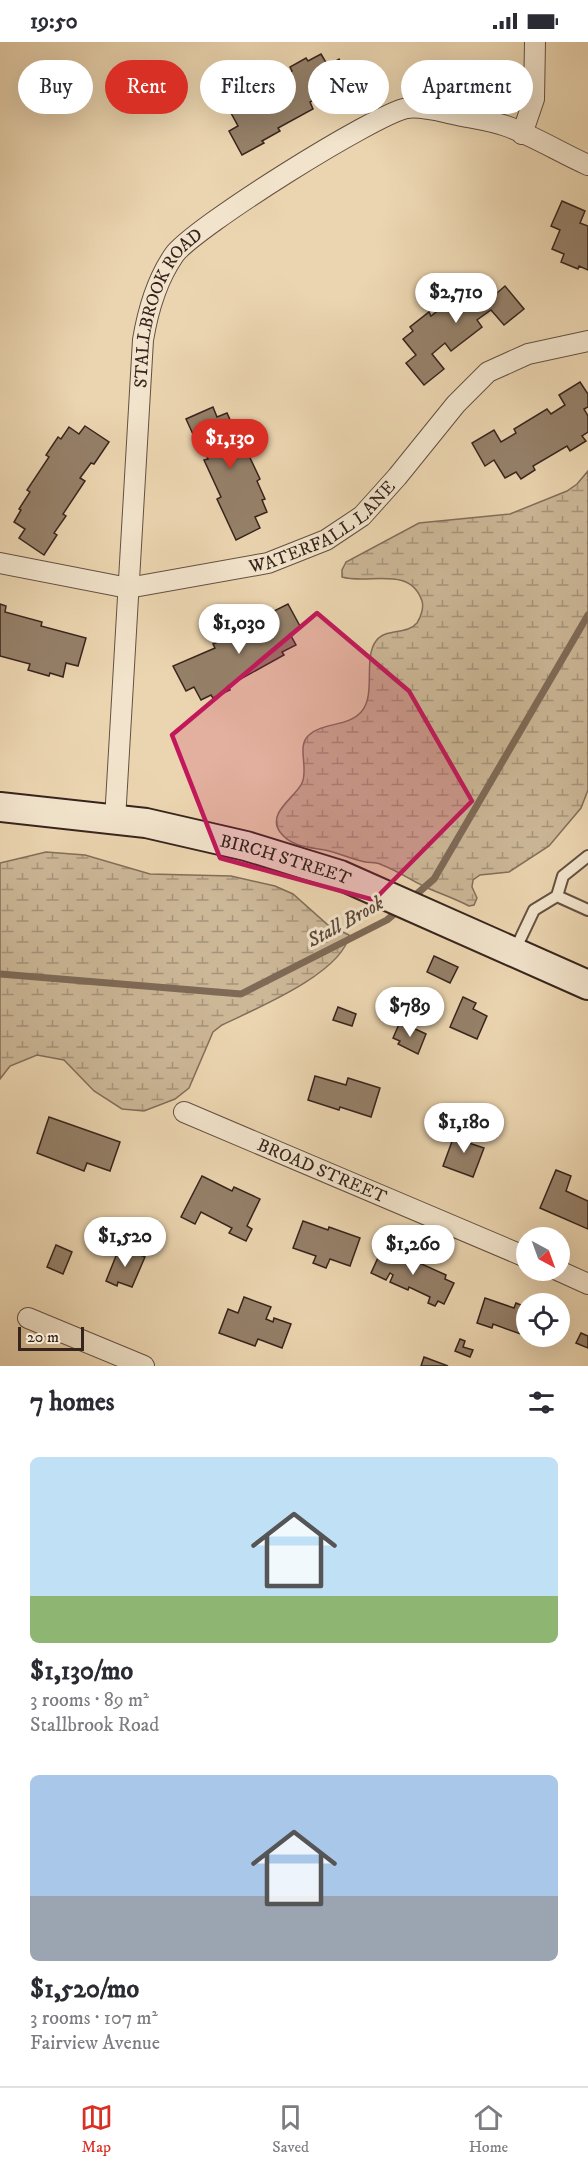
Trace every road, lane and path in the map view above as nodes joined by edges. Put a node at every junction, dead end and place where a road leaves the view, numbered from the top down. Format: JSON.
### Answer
{"nodes":[{"id":1,"x":535,"y":42,"type":"edge"},
{"id":2,"x":522,"y":134,"type":"junction"},
{"id":3,"x":588,"y":165,"type":"edge"},
{"id":4,"x":588,"y":341,"type":"edge"},
{"id":5,"x":0,"y":563,"type":"edge"},
{"id":6,"x":128,"y":588,"type":"junction"},
{"id":7,"x":0,"y":807,"type":"edge"},
{"id":8,"x":115,"y":820,"type":"junction"},
{"id":9,"x":588,"y":856,"type":"edge"},
{"id":10,"x":558,"y":896,"type":"junction"},
{"id":11,"x":588,"y":910,"type":"edge"},
{"id":12,"x":513,"y":952,"type":"junction"},
{"id":13,"x":588,"y":985,"type":"edge"},
{"id":14,"x":184,"y":1112,"type":"dead end"},
{"id":15,"x":516,"y":1253,"type":"edge"},
{"id":16,"x":570,"y":1276,"type":"edge"},
{"id":17,"x":588,"y":1284,"type":"edge"},
{"id":18,"x":28,"y":1318,"type":"dead end"},
{"id":19,"x":144,"y":1366,"type":"edge"}],
"edges":[{"from":1,"to":2,"type":"street"},
{"from":2,"to":3,"type":"street","name":"STALLBROOK ROAD"},
{"from":2,"to":6,"type":"street","name":"STALLBROOK ROAD"},
{"from":4,"to":6,"type":"street","name":"WATERFALL LANE"},
{"from":5,"to":6,"type":"street","name":"WATERFALL LANE"},
{"from":6,"to":8,"type":"street","name":"STALLBROOK ROAD"},
{"from":7,"to":8,"type":"street","name":"BIRCH STREET"},
{"from":8,"to":12,"type":"street","name":"BIRCH STREET"},
{"from":9,"to":10,"type":"lane"},
{"from":10,"to":11,"type":"lane"},
{"from":10,"to":12,"type":"lane"},
{"from":12,"to":13,"type":"street","name":"BIRCH STREET"},
{"from":14,"to":15,"type":"street","name":"BROAD STREET"},
{"from":16,"to":17,"type":"street"},
{"from":18,"to":19,"type":"street"}]}
